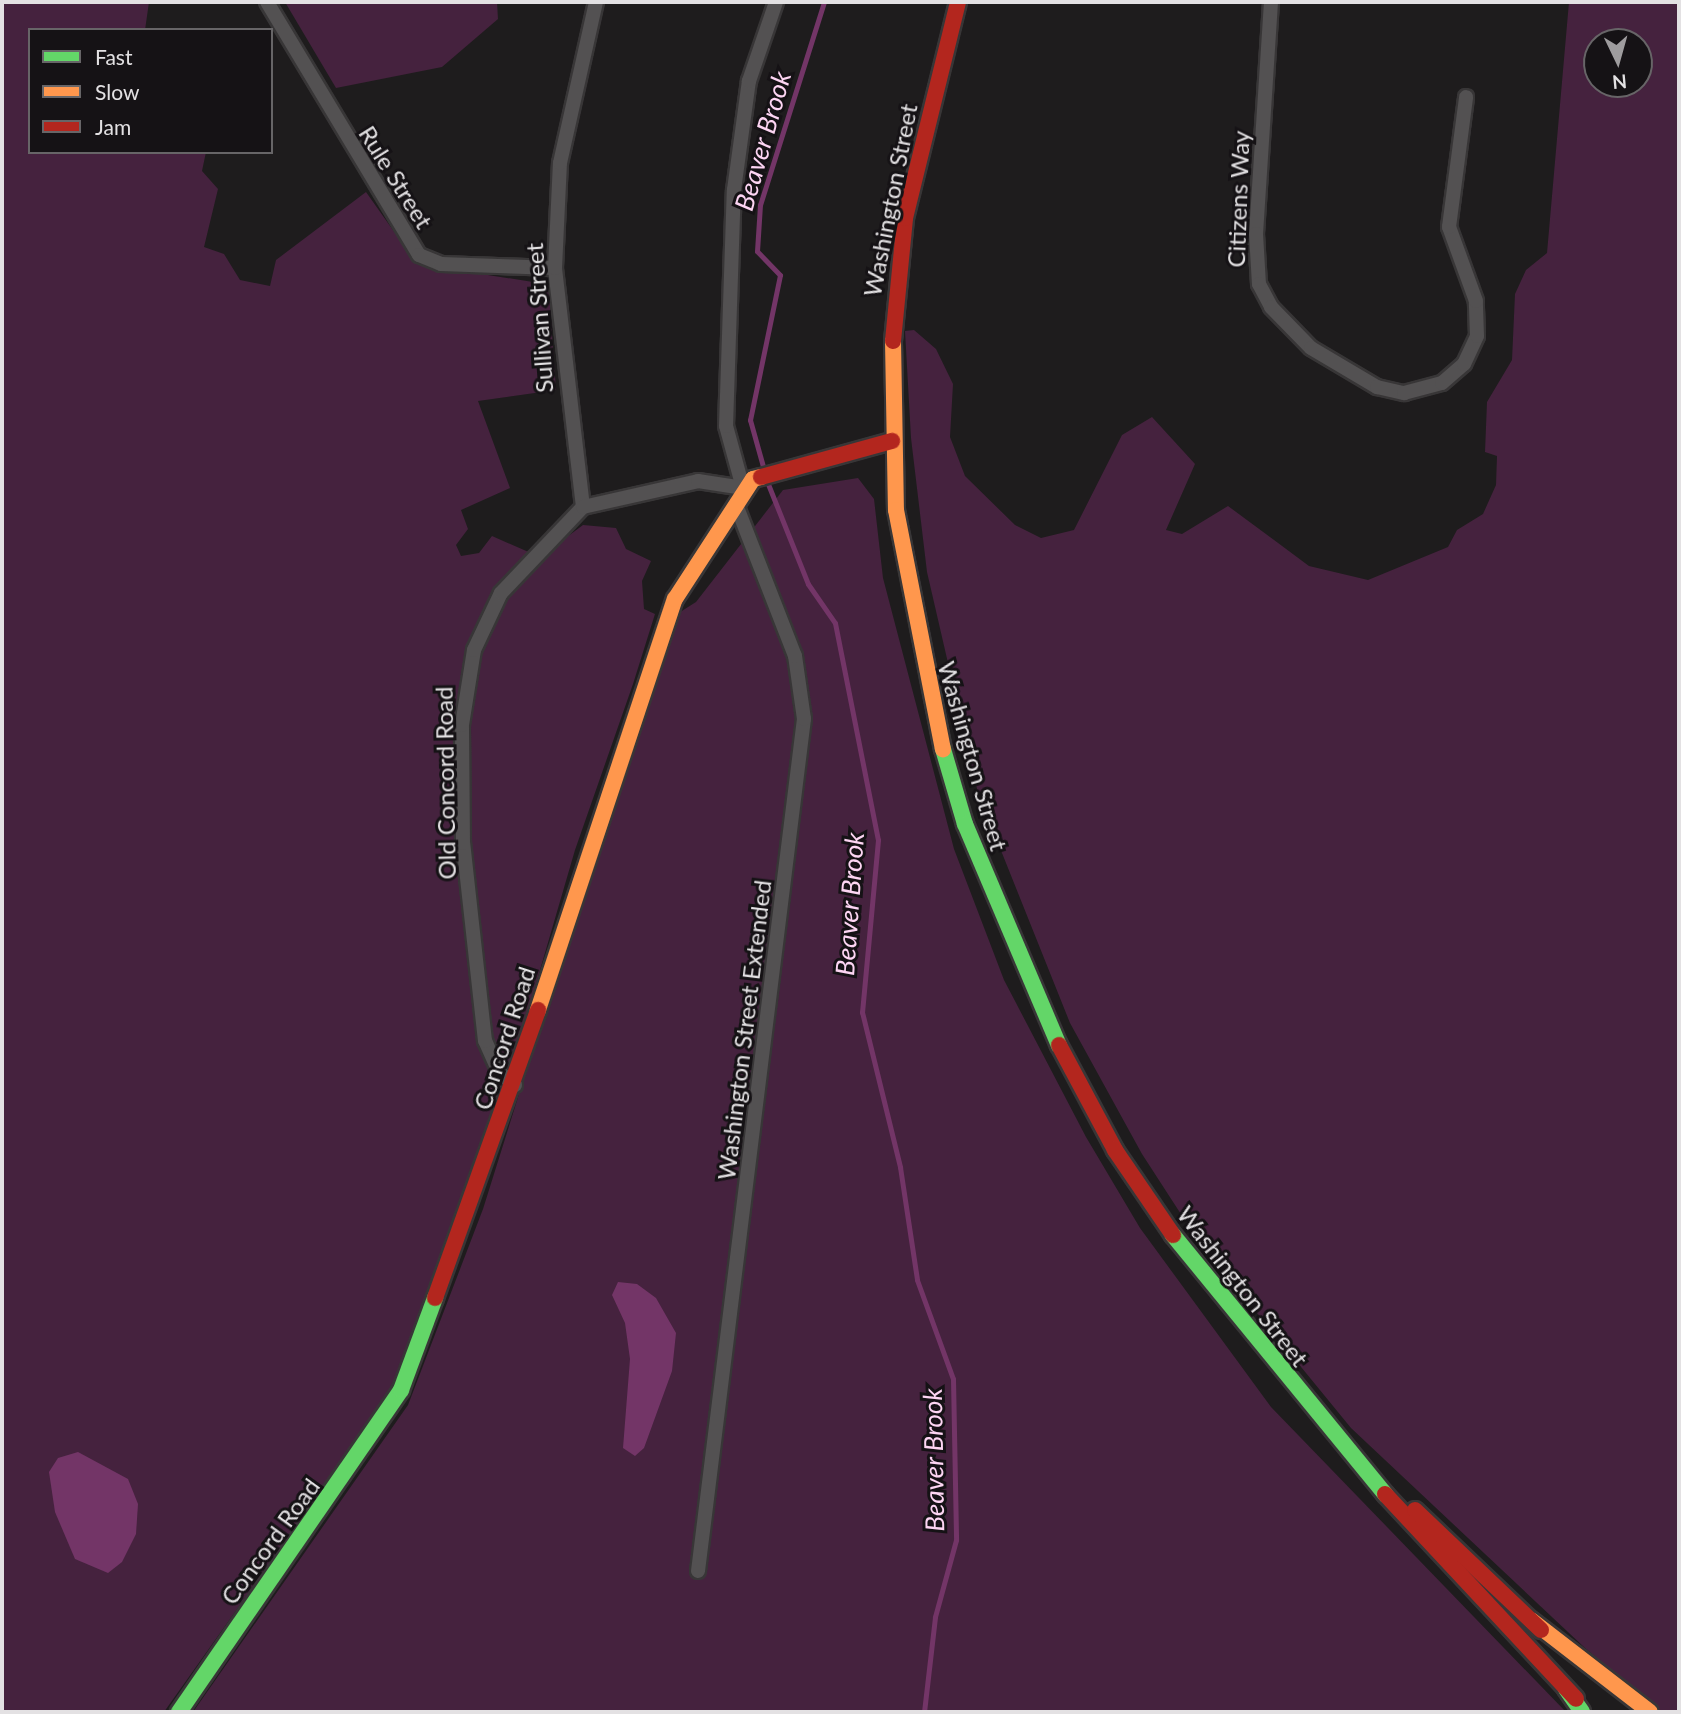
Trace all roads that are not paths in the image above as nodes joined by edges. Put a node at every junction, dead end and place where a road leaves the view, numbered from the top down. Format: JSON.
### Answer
{"nodes":[{"id":1,"x":267,"y":2,"type":"edge"},
{"id":2,"x":596,"y":2,"type":"edge"},
{"id":3,"x":776,"y":2,"type":"edge"},
{"id":4,"x":958,"y":2,"type":"edge"},
{"id":5,"x":1271,"y":2,"type":"edge"},
{"id":6,"x":1466,"y":97,"type":"dead end"},
{"id":7,"x":555,"y":268,"type":"junction"},
{"id":8,"x":892,"y":441,"type":"junction"},
{"id":9,"x":748,"y":483,"type":"junction"},
{"id":10,"x":736,"y":505,"type":"junction"},
{"id":11,"x":583,"y":508,"type":"junction"},
{"id":12,"x":515,"y":1085,"type":"junction"},
{"id":13,"x":1329,"y":1429,"type":"junction"},
{"id":14,"x":698,"y":1571,"type":"dead end"},
{"id":15,"x":1531,"y":1620,"type":"junction"},
{"id":16,"x":1566,"y":1689,"type":"junction"},
{"id":17,"x":179,"y":1712,"type":"edge"},
{"id":18,"x":1582,"y":1712,"type":"edge"},
{"id":19,"x":1590,"y":1712,"type":"edge"},
{"id":20,"x":1630,"y":1712,"type":"edge"},
{"id":21,"x":1650,"y":1712,"type":"edge"}],
"edges":[{"from":1,"to":7,"type":"street","name":"Rule Street"},
{"from":2,"to":7,"type":"street","name":"Sullivan Street"},
{"from":3,"to":9,"type":"street"},
{"from":4,"to":8,"type":"main road","name":"Washington Street"},
{"from":5,"to":6,"type":"street","name":"Citizens Way"},
{"from":7,"to":11,"type":"street","name":"Sullivan Street"},
{"from":8,"to":9,"type":"main road"},
{"from":8,"to":13,"type":"main road","name":"Washington Street"},
{"from":9,"to":10,"type":"main road","name":"Concord Road"},
{"from":9,"to":11,"type":"street"},
{"from":10,"to":12,"type":"main road","name":"Concord Road"},
{"from":10,"to":14,"type":"street","name":"Washington Street Extended"},
{"from":11,"to":12,"type":"street","name":"Old Concord Road"},
{"from":12,"to":17,"type":"main road","name":"Concord Road"},
{"from":13,"to":15,"type":"main road","name":"Washington Street"},
{"from":13,"to":16,"type":"main road","name":"Washington Street"},
{"from":15,"to":20,"type":"main road","name":"Washington Street"},
{"from":15,"to":21,"type":"main road"},
{"from":16,"to":18,"type":"main road"},
{"from":16,"to":19,"type":"main road","name":"Washington Street"}]}
